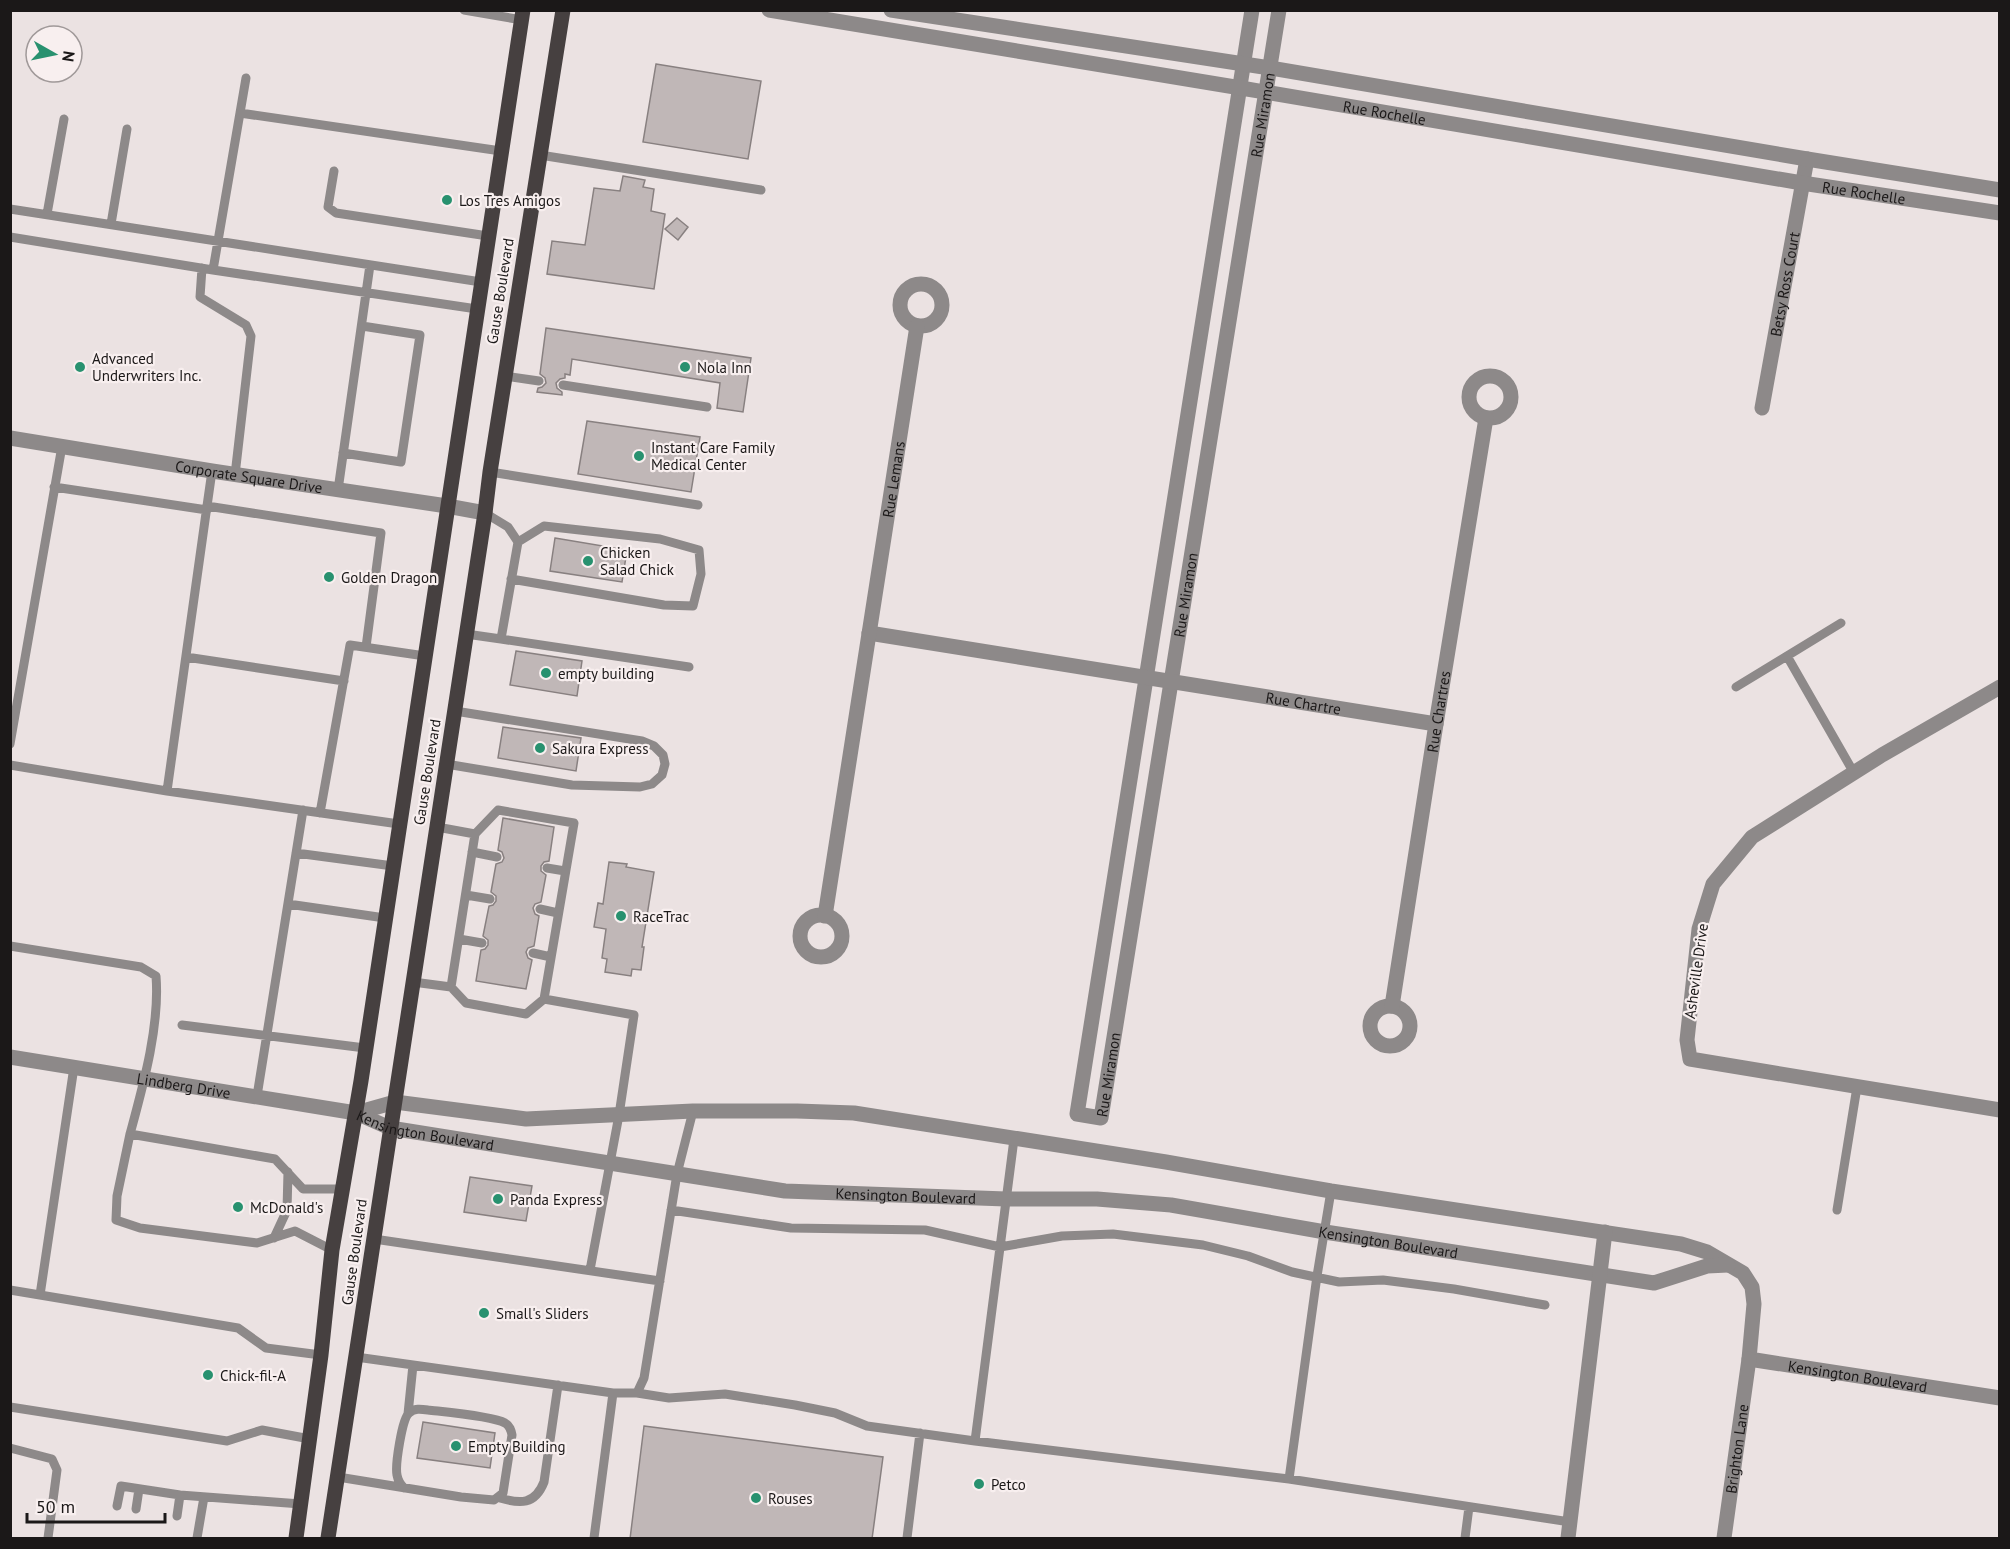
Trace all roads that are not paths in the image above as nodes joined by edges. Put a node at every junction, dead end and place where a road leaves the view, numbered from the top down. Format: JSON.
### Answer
{"nodes":[{"id":1,"x":464,"y":10,"type":"edge"},
{"id":2,"x":563,"y":10,"type":"edge"},
{"id":3,"x":769,"y":10,"type":"edge"},
{"id":4,"x":884,"y":10,"type":"edge"},
{"id":5,"x":891,"y":10,"type":"edge"},
{"id":6,"x":1252,"y":10,"type":"edge"},
{"id":7,"x":1279,"y":10,"type":"edge"},
{"id":8,"x":522,"y":15,"type":"edge"},
{"id":9,"x":880,"y":28,"type":"junction"},
{"id":10,"x":1244,"y":64,"type":"junction"},
{"id":11,"x":1270,"y":68,"type":"junction"},
{"id":12,"x":246,"y":78,"type":"dead end"},
{"id":13,"x":1240,"y":88,"type":"junction"},
{"id":14,"x":1266,"y":92,"type":"junction"},
{"id":15,"x":240,"y":113,"type":"junction"},
{"id":16,"x":64,"y":119,"type":"dead end"},
{"id":17,"x":127,"y":129,"type":"dead end"},
{"id":18,"x":1633,"y":130,"type":"junction"},
{"id":19,"x":501,"y":151,"type":"junction"},
{"id":20,"x":1629,"y":153,"type":"junction"},
{"id":21,"x":540,"y":155,"type":"junction"},
{"id":22,"x":1807,"y":159,"type":"junction"},
{"id":23,"x":334,"y":171,"type":"dead end"},
{"id":24,"x":1803,"y":183,"type":"junction"},
{"id":25,"x":761,"y":190,"type":"dead end"},
{"id":26,"x":2000,"y":190,"type":"edge"},
{"id":27,"x":10,"y":209,"type":"edge"},
{"id":28,"x":2000,"y":213,"type":"edge"},
{"id":29,"x":47,"y":214,"type":"junction"},
{"id":30,"x":111,"y":224,"type":"junction"},
{"id":31,"x":488,"y":236,"type":"junction"},
{"id":32,"x":10,"y":237,"type":"edge"},
{"id":33,"x":219,"y":241,"type":"junction"},
{"id":34,"x":370,"y":265,"type":"junction"},
{"id":35,"x":202,"y":268,"type":"junction"},
{"id":36,"x":213,"y":270,"type":"junction"},
{"id":37,"x":481,"y":282,"type":"junction"},
{"id":38,"x":366,"y":292,"type":"junction"},
{"id":39,"x":477,"y":309,"type":"junction"},
{"id":40,"x":362,"y":326,"type":"junction"},
{"id":41,"x":917,"y":326,"type":"dead end"},
{"id":42,"x":505,"y":376,"type":"junction"},
{"id":43,"x":539,"y":381,"type":"dead end"},
{"id":44,"x":563,"y":385,"type":"dead end"},
{"id":45,"x":706,"y":407,"type":"dead end"},
{"id":46,"x":1762,"y":408,"type":"dead end"},
{"id":47,"x":1486,"y":418,"type":"dead end"},
{"id":48,"x":10,"y":438,"type":"edge"},
{"id":49,"x":62,"y":446,"type":"junction"},
{"id":50,"x":343,"y":453,"type":"junction"},
{"id":51,"x":212,"y":471,"type":"junction"},
{"id":52,"x":490,"y":472,"type":"junction"},
{"id":53,"x":235,"y":475,"type":"junction"},
{"id":54,"x":54,"y":487,"type":"junction"},
{"id":55,"x":338,"y":490,"type":"junction"},
{"id":56,"x":698,"y":505,"type":"dead end"},
{"id":57,"x":447,"y":506,"type":"junction"},
{"id":58,"x":207,"y":508,"type":"junction"},
{"id":59,"x":485,"y":513,"type":"junction"},
{"id":60,"x":518,"y":542,"type":"junction"},
{"id":61,"x":511,"y":579,"type":"junction"},
{"id":62,"x":1841,"y":623,"type":"dead end"},
{"id":63,"x":869,"y":633,"type":"junction"},
{"id":64,"x":466,"y":634,"type":"junction"},
{"id":65,"x":501,"y":639,"type":"junction"},
{"id":66,"x":366,"y":647,"type":"junction"},
{"id":67,"x":425,"y":656,"type":"junction"},
{"id":68,"x":1787,"y":656,"type":"junction"},
{"id":69,"x":186,"y":657,"type":"junction"},
{"id":70,"x":689,"y":667,"type":"dead end"},
{"id":71,"x":1146,"y":678,"type":"junction"},
{"id":72,"x":344,"y":681,"type":"junction"},
{"id":73,"x":1171,"y":682,"type":"junction"},
{"id":74,"x":1736,"y":687,"type":"dead end"},
{"id":75,"x":2000,"y":687,"type":"edge"},
{"id":76,"x":454,"y":711,"type":"junction"},
{"id":77,"x":1436,"y":724,"type":"junction"},
{"id":78,"x":10,"y":744,"type":"edge"},
{"id":79,"x":446,"y":764,"type":"junction"},
{"id":80,"x":10,"y":765,"type":"edge"},
{"id":81,"x":1854,"y":773,"type":"junction"},
{"id":82,"x":167,"y":791,"type":"junction"},
{"id":83,"x":303,"y":810,"type":"junction"},
{"id":84,"x":320,"y":813,"type":"junction"},
{"id":85,"x":399,"y":824,"type":"junction"},
{"id":86,"x":436,"y":827,"type":"junction"},
{"id":87,"x":475,"y":834,"type":"junction"},
{"id":88,"x":472,"y":852,"type":"junction"},
{"id":89,"x":296,"y":853,"type":"junction"},
{"id":90,"x":497,"y":857,"type":"dead end"},
{"id":91,"x":393,"y":867,"type":"junction"},
{"id":92,"x":547,"y":868,"type":"dead end"},
{"id":93,"x":566,"y":871,"type":"junction"},
{"id":94,"x":466,"y":895,"type":"junction"},
{"id":95,"x":490,"y":899,"type":"dead end"},
{"id":96,"x":288,"y":904,"type":"junction"},
{"id":97,"x":540,"y":909,"type":"dead end"},
{"id":98,"x":558,"y":913,"type":"junction"},
{"id":99,"x":825,"y":916,"type":"dead end"},
{"id":100,"x":385,"y":918,"type":"junction"},
{"id":101,"x":459,"y":939,"type":"junction"},
{"id":102,"x":482,"y":943,"type":"dead end"},
{"id":103,"x":10,"y":946,"type":"edge"},
{"id":104,"x":533,"y":953,"type":"dead end"},
{"id":105,"x":551,"y":957,"type":"junction"},
{"id":106,"x":413,"y":982,"type":"junction"},
{"id":107,"x":451,"y":987,"type":"junction"},
{"id":108,"x":544,"y":999,"type":"junction"},
{"id":109,"x":1392,"y":1006,"type":"dead end"},
{"id":110,"x":182,"y":1025,"type":"dead end"},
{"id":111,"x":267,"y":1037,"type":"junction"},
{"id":112,"x":365,"y":1048,"type":"junction"},
{"id":113,"x":10,"y":1057,"type":"edge"},
{"id":114,"x":74,"y":1067,"type":"junction"},
{"id":115,"x":145,"y":1077,"type":"junction"},
{"id":116,"x":1857,"y":1087,"type":"junction"},
{"id":117,"x":257,"y":1096,"type":"junction"},
{"id":118,"x":395,"y":1102,"type":"junction"},
{"id":119,"x":2000,"y":1110,"type":"edge"},
{"id":120,"x":693,"y":1111,"type":"junction"},
{"id":121,"x":356,"y":1113,"type":"junction"},
{"id":122,"x":619,"y":1115,"type":"junction"},
{"id":123,"x":390,"y":1128,"type":"junction"},
{"id":124,"x":130,"y":1134,"type":"junction"},
{"id":125,"x":1014,"y":1139,"type":"junction"},
{"id":126,"x":610,"y":1163,"type":"junction"},
{"id":127,"x":288,"y":1172,"type":"junction"},
{"id":128,"x":677,"y":1174,"type":"junction"},
{"id":129,"x":342,"y":1189,"type":"junction"},
{"id":130,"x":1331,"y":1191,"type":"junction"},
{"id":131,"x":1006,"y":1198,"type":"junction"},
{"id":132,"x":671,"y":1210,"type":"junction"},
{"id":133,"x":1837,"y":1210,"type":"dead end"},
{"id":134,"x":1325,"y":1232,"type":"junction"},
{"id":135,"x":1605,"y":1232,"type":"junction"},
{"id":136,"x":274,"y":1238,"type":"junction"},
{"id":137,"x":374,"y":1239,"type":"junction"},
{"id":138,"x":1000,"y":1247,"type":"junction"},
{"id":139,"x":332,"y":1250,"type":"junction"},
{"id":140,"x":1728,"y":1264,"type":"junction"},
{"id":141,"x":590,"y":1270,"type":"junction"},
{"id":142,"x":1599,"y":1275,"type":"junction"},
{"id":143,"x":1317,"y":1276,"type":"junction"},
{"id":144,"x":660,"y":1281,"type":"junction"},
{"id":145,"x":10,"y":1290,"type":"edge"},
{"id":146,"x":40,"y":1295,"type":"junction"},
{"id":147,"x":1545,"y":1305,"type":"dead end"},
{"id":148,"x":321,"y":1355,"type":"junction"},
{"id":149,"x":356,"y":1357,"type":"junction"},
{"id":150,"x":1749,"y":1359,"type":"junction"},
{"id":151,"x":413,"y":1365,"type":"junction"},
{"id":152,"x":558,"y":1385,"type":"junction"},
{"id":153,"x":613,"y":1393,"type":"junction"},
{"id":154,"x":637,"y":1393,"type":"junction"},
{"id":155,"x":2000,"y":1398,"type":"edge"},
{"id":156,"x":10,"y":1407,"type":"edge"},
{"id":157,"x":408,"y":1414,"type":"junction"},
{"id":158,"x":920,"y":1433,"type":"junction"},
{"id":159,"x":310,"y":1439,"type":"junction"},
{"id":160,"x":975,"y":1441,"type":"junction"},
{"id":161,"x":10,"y":1448,"type":"edge"},
{"id":162,"x":338,"y":1477,"type":"junction"},
{"id":163,"x":1289,"y":1479,"type":"junction"},
{"id":164,"x":404,"y":1488,"type":"junction"},
{"id":165,"x":139,"y":1489,"type":"junction"},
{"id":166,"x":180,"y":1495,"type":"junction"},
{"id":167,"x":204,"y":1497,"type":"junction"},
{"id":168,"x":500,"y":1498,"type":"junction"},
{"id":169,"x":301,"y":1504,"type":"junction"},
{"id":170,"x":117,"y":1506,"type":"dead end"},
{"id":171,"x":1469,"y":1507,"type":"junction"},
{"id":172,"x":136,"y":1509,"type":"dead end"},
{"id":173,"x":177,"y":1516,"type":"dead end"},
{"id":174,"x":1570,"y":1522,"type":"junction"},
{"id":175,"x":48,"y":1539,"type":"edge"},
{"id":176,"x":197,"y":1539,"type":"edge"},
{"id":177,"x":296,"y":1539,"type":"edge"},
{"id":178,"x":328,"y":1539,"type":"edge"},
{"id":179,"x":594,"y":1539,"type":"edge"},
{"id":180,"x":907,"y":1539,"type":"edge"},
{"id":181,"x":1465,"y":1539,"type":"edge"},
{"id":182,"x":1568,"y":1539,"type":"edge"},
{"id":183,"x":1724,"y":1539,"type":"edge"}],
"edges":[{"from":1,"to":8,"type":"lane"},
{"from":2,"to":21,"type":"main road","name":"Gause Boulevard"},
{"from":3,"to":9,"type":"street","name":"Rue Rochelle"},
{"from":4,"to":9,"type":"street"},
{"from":5,"to":10,"type":"street","name":"Rue Rochelle"},
{"from":6,"to":10,"type":"street","name":"Rue Miramon"},
{"from":7,"to":11,"type":"street","name":"Rue Miramon"},
{"from":8,"to":19,"type":"main road","name":"Gause Boulevard"},
{"from":9,"to":13,"type":"street","name":"Rue Rochelle"},
{"from":10,"to":11,"type":"street","name":"Rue Rochelle"},
{"from":10,"to":13,"type":"street","name":"Rue Miramon"},
{"from":11,"to":14,"type":"street","name":"Rue Miramon"},
{"from":11,"to":18,"type":"street","name":"Rue Rochelle"},
{"from":12,"to":15,"type":"lane"},
{"from":13,"to":14,"type":"street","name":"Rue Rochelle"},
{"from":13,"to":71,"type":"street","name":"Rue Miramon"},
{"from":14,"to":20,"type":"street","name":"Rue Rochelle"},
{"from":14,"to":73,"type":"street","name":"Rue Miramon"},
{"from":15,"to":19,"type":"lane"},
{"from":15,"to":33,"type":"lane"},
{"from":16,"to":29,"type":"lane"},
{"from":17,"to":30,"type":"lane"},
{"from":18,"to":20,"type":"street"},
{"from":18,"to":22,"type":"street","name":"Rue Rochelle"},
{"from":19,"to":31,"type":"main road","name":"Gause Boulevard"},
{"from":20,"to":24,"type":"street","name":"Rue Rochelle"},
{"from":21,"to":25,"type":"lane"},
{"from":21,"to":42,"type":"main road","name":"Gause Boulevard"},
{"from":22,"to":24,"type":"street","name":"Betsy Ross Court"},
{"from":22,"to":26,"type":"street","name":"Rue Rochelle"},
{"from":23,"to":31,"type":"lane"},
{"from":24,"to":28,"type":"street","name":"Rue Rochelle"},
{"from":24,"to":46,"type":"street","name":"Betsy Ross Court"},
{"from":27,"to":29,"type":"lane"},
{"from":29,"to":30,"type":"lane"},
{"from":30,"to":33,"type":"lane"},
{"from":31,"to":37,"type":"main road","name":"Gause Boulevard"},
{"from":32,"to":35,"type":"lane"},
{"from":33,"to":34,"type":"lane"},
{"from":33,"to":36,"type":"lane"},
{"from":34,"to":37,"type":"lane"},
{"from":34,"to":38,"type":"lane"},
{"from":35,"to":36,"type":"lane"},
{"from":35,"to":53,"type":"lane"},
{"from":36,"to":38,"type":"lane"},
{"from":37,"to":39,"type":"main road","name":"Gause Boulevard"},
{"from":38,"to":39,"type":"lane"},
{"from":38,"to":40,"type":"lane"},
{"from":39,"to":57,"type":"main road","name":"Gause Boulevard"},
{"from":40,"to":50,"type":"lane"},
{"from":40,"to":50,"type":"lane"},
{"from":41,"to":63,"type":"street","name":"Rue Lemans"},
{"from":42,"to":43,"type":"lane"},
{"from":42,"to":52,"type":"main road","name":"Gause Boulevard"},
{"from":44,"to":45,"type":"lane"},
{"from":47,"to":77,"type":"street","name":"Rue Chartres"},
{"from":48,"to":49,"type":"street","name":"Corporate Square Drive"},
{"from":49,"to":51,"type":"street","name":"Corporate Square Drive"},
{"from":49,"to":54,"type":"lane"},
{"from":50,"to":55,"type":"lane"},
{"from":51,"to":53,"type":"street","name":"Corporate Square Drive"},
{"from":51,"to":58,"type":"lane"},
{"from":52,"to":56,"type":"lane"},
{"from":52,"to":59,"type":"main road","name":"Gause Boulevard"},
{"from":53,"to":55,"type":"street","name":"Corporate Square Drive"},
{"from":54,"to":58,"type":"lane"},
{"from":54,"to":78,"type":"lane"},
{"from":55,"to":57,"type":"street","name":"Corporate Square Drive"},
{"from":57,"to":59,"type":"street","name":"Corporate Square Drive"},
{"from":57,"to":67,"type":"main road","name":"Gause Boulevard"},
{"from":58,"to":66,"type":"lane"},
{"from":58,"to":69,"type":"lane"},
{"from":59,"to":60,"type":"lane"},
{"from":59,"to":64,"type":"main road","name":"Gause Boulevard"},
{"from":60,"to":61,"type":"lane"},
{"from":60,"to":61,"type":"lane"},
{"from":61,"to":65,"type":"lane"},
{"from":62,"to":68,"type":"lane"},
{"from":63,"to":71,"type":"street"},
{"from":63,"to":99,"type":"street","name":"Rue Lemans"},
{"from":64,"to":65,"type":"lane"},
{"from":64,"to":76,"type":"main road","name":"Gause Boulevard"},
{"from":65,"to":70,"type":"lane"},
{"from":66,"to":67,"type":"lane"},
{"from":66,"to":72,"type":"lane"},
{"from":67,"to":85,"type":"main road","name":"Gause Boulevard"},
{"from":68,"to":74,"type":"lane"},
{"from":68,"to":81,"type":"lane"},
{"from":69,"to":72,"type":"lane"},
{"from":69,"to":82,"type":"lane"},
{"from":71,"to":73,"type":"street"},
{"from":71,"to":73,"type":"street","name":"Rue Miramon"},
{"from":72,"to":84,"type":"lane"},
{"from":73,"to":77,"type":"street","name":"Rue Chartre"},
{"from":75,"to":81,"type":"street","name":"Asheville Drive"},
{"from":76,"to":79,"type":"main road","name":"Gause Boulevard"},
{"from":76,"to":79,"type":"lane"},
{"from":77,"to":109,"type":"street","name":"Rue Chartres"},
{"from":79,"to":86,"type":"main road","name":"Gause Boulevard"},
{"from":80,"to":82,"type":"lane"},
{"from":81,"to":116,"type":"street","name":"Asheville Drive"},
{"from":82,"to":83,"type":"lane"},
{"from":83,"to":84,"type":"lane"},
{"from":83,"to":89,"type":"lane"},
{"from":84,"to":85,"type":"lane"},
{"from":85,"to":91,"type":"main road","name":"Gause Boulevard"},
{"from":86,"to":87,"type":"lane"},
{"from":86,"to":106,"type":"main road","name":"Gause Boulevard"},
{"from":87,"to":88,"type":"lane"},
{"from":87,"to":93,"type":"lane"},
{"from":88,"to":90,"type":"lane"},
{"from":88,"to":94,"type":"lane"},
{"from":89,"to":91,"type":"lane"},
{"from":89,"to":96,"type":"lane"},
{"from":91,"to":100,"type":"main road","name":"Gause Boulevard"},
{"from":92,"to":93,"type":"lane"},
{"from":93,"to":98,"type":"lane"},
{"from":94,"to":95,"type":"lane"},
{"from":94,"to":101,"type":"lane"},
{"from":96,"to":100,"type":"lane"},
{"from":96,"to":111,"type":"lane"},
{"from":97,"to":98,"type":"lane"},
{"from":98,"to":105,"type":"lane"},
{"from":100,"to":112,"type":"main road","name":"Gause Boulevard"},
{"from":101,"to":102,"type":"lane"},
{"from":101,"to":107,"type":"lane"},
{"from":103,"to":115,"type":"lane"},
{"from":104,"to":105,"type":"lane"},
{"from":105,"to":108,"type":"lane"},
{"from":106,"to":107,"type":"lane"},
{"from":106,"to":118,"type":"main road","name":"Gause Boulevard"},
{"from":107,"to":108,"type":"lane"},
{"from":108,"to":122,"type":"lane"},
{"from":110,"to":111,"type":"lane"},
{"from":111,"to":112,"type":"lane"},
{"from":111,"to":117,"type":"lane"},
{"from":112,"to":121,"type":"main road","name":"Gause Boulevard"},
{"from":113,"to":114,"type":"street","name":"Lindberg Drive"},
{"from":114,"to":115,"type":"street","name":"Lindberg Drive"},
{"from":114,"to":146,"type":"lane"},
{"from":115,"to":117,"type":"street","name":"Lindberg Drive"},
{"from":115,"to":124,"type":"lane"},
{"from":116,"to":119,"type":"street","name":"Asheville Drive"},
{"from":116,"to":133,"type":"lane"},
{"from":117,"to":121,"type":"street","name":"Lindberg Drive"},
{"from":118,"to":121,"type":"street","name":"Kensington Boulevard"},
{"from":118,"to":122,"type":"street","name":"Kensington Boulevard"},
{"from":118,"to":123,"type":"main road","name":"Gause Boulevard"},
{"from":120,"to":122,"type":"street","name":"Kensington Boulevard"},
{"from":120,"to":125,"type":"street","name":"Kensington Boulevard"},
{"from":120,"to":128,"type":"lane"},
{"from":121,"to":123,"type":"street","name":"Kensington Boulevard"},
{"from":121,"to":129,"type":"main road","name":"Gause Boulevard"},
{"from":122,"to":126,"type":"lane"},
{"from":123,"to":126,"type":"street","name":"Kensington Boulevard"},
{"from":123,"to":137,"type":"main road","name":"Gause Boulevard"},
{"from":124,"to":127,"type":"lane"},
{"from":124,"to":136,"type":"lane"},
{"from":125,"to":130,"type":"street","name":"Kensington Boulevard"},
{"from":125,"to":131,"type":"lane"},
{"from":126,"to":128,"type":"street","name":"Kensington Boulevard"},
{"from":126,"to":141,"type":"lane"},
{"from":127,"to":129,"type":"lane"},
{"from":127,"to":136,"type":"lane"},
{"from":128,"to":131,"type":"street","name":"Kensington Boulevard"},
{"from":128,"to":132,"type":"lane"},
{"from":129,"to":139,"type":"main road","name":"Gause Boulevard"},
{"from":130,"to":134,"type":"lane"},
{"from":130,"to":135,"type":"street","name":"Kensington Boulevard"},
{"from":131,"to":134,"type":"street","name":"Kensington Boulevard"},
{"from":131,"to":138,"type":"lane"},
{"from":132,"to":138,"type":"lane"},
{"from":132,"to":144,"type":"lane"},
{"from":134,"to":142,"type":"street","name":"Kensington Boulevard"},
{"from":134,"to":143,"type":"lane"},
{"from":135,"to":140,"type":"street","name":"Kensington Boulevard"},
{"from":135,"to":142,"type":"street"},
{"from":136,"to":139,"type":"lane"},
{"from":137,"to":141,"type":"lane"},
{"from":137,"to":149,"type":"main road","name":"Gause Boulevard"},
{"from":138,"to":143,"type":"lane"},
{"from":138,"to":160,"type":"lane"},
{"from":139,"to":148,"type":"main road","name":"Gause Boulevard"},
{"from":140,"to":142,"type":"street","name":"Kensington Boulevard"},
{"from":140,"to":150,"type":"street","name":"Kensington Boulevard"},
{"from":141,"to":144,"type":"lane"},
{"from":142,"to":174,"type":"street"},
{"from":143,"to":147,"type":"lane"},
{"from":143,"to":163,"type":"lane"},
{"from":144,"to":154,"type":"lane"},
{"from":145,"to":146,"type":"lane"},
{"from":146,"to":148,"type":"lane"},
{"from":148,"to":159,"type":"main road","name":"Gause Boulevard"},
{"from":149,"to":151,"type":"lane"},
{"from":149,"to":162,"type":"main road","name":"Gause Boulevard"},
{"from":150,"to":155,"type":"street","name":"Kensington Boulevard"},
{"from":150,"to":183,"type":"street","name":"Brighton Lane"},
{"from":151,"to":152,"type":"lane"},
{"from":151,"to":157,"type":"lane"},
{"from":152,"to":153,"type":"lane"},
{"from":152,"to":168,"type":"lane"},
{"from":153,"to":154,"type":"lane"},
{"from":153,"to":179,"type":"lane"},
{"from":154,"to":158,"type":"lane"},
{"from":156,"to":159,"type":"lane"},
{"from":157,"to":164,"type":"lane"},
{"from":157,"to":168,"type":"lane"},
{"from":158,"to":160,"type":"lane"},
{"from":158,"to":180,"type":"lane"},
{"from":159,"to":169,"type":"main road","name":"Gause Boulevard"},
{"from":160,"to":163,"type":"lane"},
{"from":161,"to":175,"type":"lane"},
{"from":162,"to":164,"type":"lane"},
{"from":162,"to":178,"type":"main road","name":"Gause Boulevard"},
{"from":163,"to":171,"type":"lane"},
{"from":164,"to":168,"type":"lane"},
{"from":165,"to":166,"type":"lane"},
{"from":165,"to":170,"type":"lane"},
{"from":165,"to":172,"type":"lane"},
{"from":166,"to":167,"type":"lane"},
{"from":166,"to":173,"type":"lane"},
{"from":167,"to":169,"type":"lane"},
{"from":167,"to":176,"type":"lane"},
{"from":169,"to":177,"type":"main road","name":"Gause Boulevard"},
{"from":171,"to":174,"type":"lane"},
{"from":171,"to":181,"type":"lane"},
{"from":174,"to":182,"type":"street"}]}
